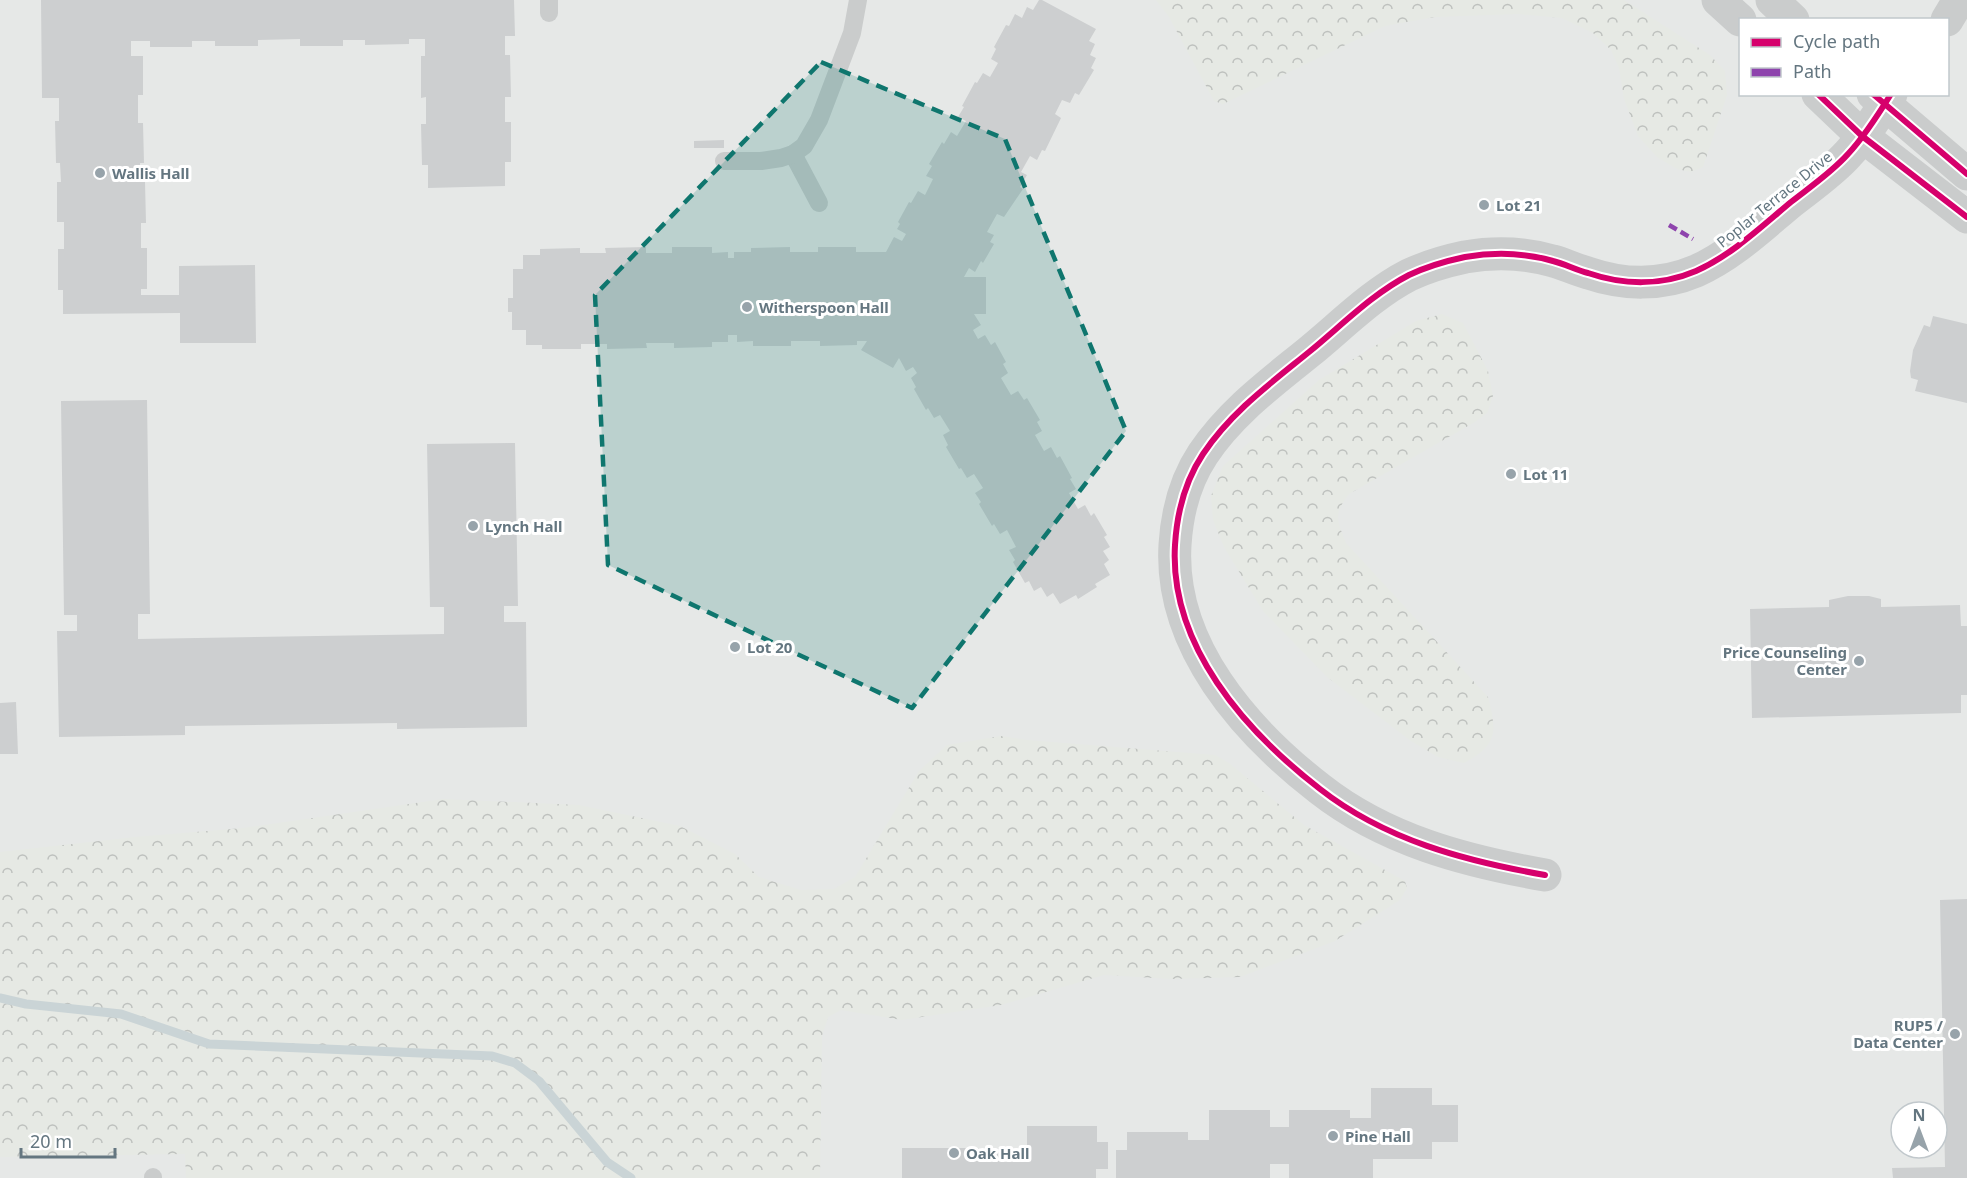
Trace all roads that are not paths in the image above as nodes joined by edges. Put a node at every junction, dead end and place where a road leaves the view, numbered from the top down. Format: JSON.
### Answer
{"nodes":[{"id":1,"x":858,"y":0,"type":"edge"},
{"id":2,"x":1718,"y":0,"type":"edge"},
{"id":3,"x":1772,"y":0,"type":"edge"},
{"id":4,"x":1959,"y":0,"type":"edge"},
{"id":5,"x":1791,"y":18,"type":"edge"},
{"id":6,"x":1948,"y":18,"type":"edge"},
{"id":7,"x":1739,"y":19,"type":"edge"},
{"id":8,"x":1820,"y":96,"type":"edge"},
{"id":9,"x":1883,"y":98,"type":"edge"},
{"id":10,"x":1862,"y":136,"type":"junction"},
{"id":11,"x":793,"y":154,"type":"junction"},
{"id":12,"x":724,"y":162,"type":"dead end"},
{"id":13,"x":1967,"y":174,"type":"edge"},
{"id":14,"x":819,"y":203,"type":"dead end"},
{"id":15,"x":1967,"y":217,"type":"edge"},
{"id":16,"x":1545,"y":875,"type":"dead end"}],
"edges":[{"from":1,"to":11,"type":"lane"},
{"from":2,"to":7,"type":"street"},
{"from":3,"to":5,"type":"street"},
{"from":4,"to":6,"type":"street"},
{"from":8,"to":10,"type":"street"},
{"from":9,"to":10,"type":"street","name":"Poplar Terrace Drive"},
{"from":9,"to":13,"type":"street"},
{"from":10,"to":15,"type":"street"},
{"from":10,"to":16,"type":"street","name":"Poplar Terrace Drive"},
{"from":11,"to":12,"type":"lane"},
{"from":11,"to":14,"type":"lane"}]}
